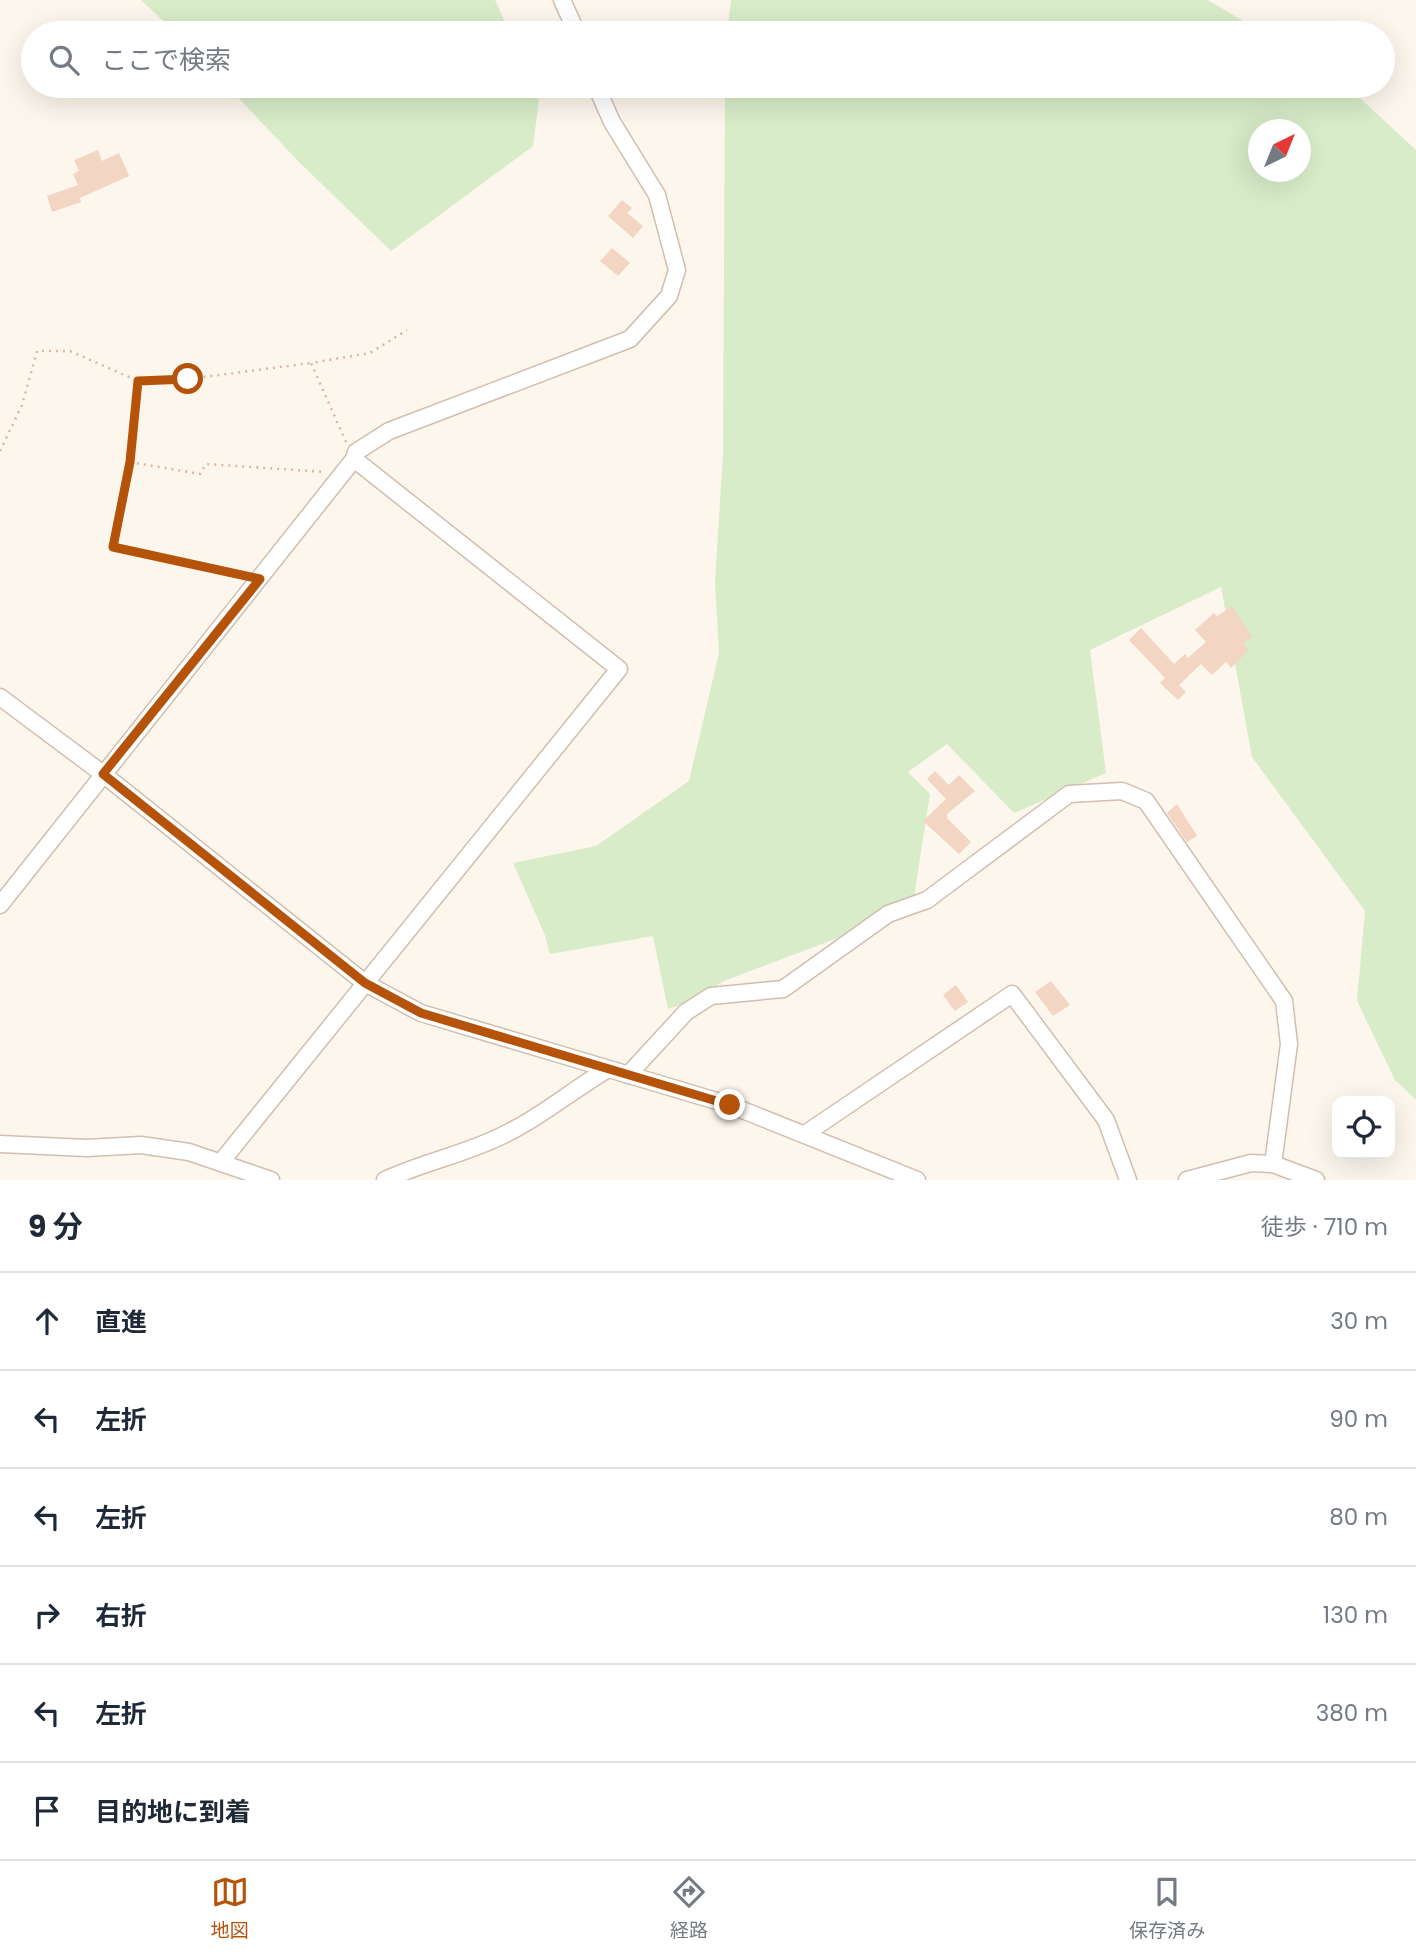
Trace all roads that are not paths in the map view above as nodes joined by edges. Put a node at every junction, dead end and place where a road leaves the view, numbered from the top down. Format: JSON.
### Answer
{"nodes":[{"id":1,"x":562,"y":0,"type":"edge"},
{"id":2,"x":572,"y":21,"type":"edge"},
{"id":3,"x":601,"y":98,"type":"edge"},
{"id":4,"x":354,"y":459,"type":"junction"},
{"id":5,"x":0,"y":697,"type":"edge"},
{"id":6,"x":103,"y":774,"type":"junction"},
{"id":7,"x":0,"y":905,"type":"edge"},
{"id":8,"x":365,"y":983,"type":"junction"},
{"id":9,"x":608,"y":1069,"type":"junction"},
{"id":10,"x":628,"y":1076,"type":"junction"},
{"id":11,"x":805,"y":1134,"type":"junction"},
{"id":12,"x":0,"y":1144,"type":"edge"},
{"id":13,"x":221,"y":1162,"type":"junction"},
{"id":14,"x":1273,"y":1164,"type":"junction"},
{"id":15,"x":271,"y":1180,"type":"edge"},
{"id":16,"x":385,"y":1180,"type":"edge"},
{"id":17,"x":917,"y":1180,"type":"edge"},
{"id":18,"x":1128,"y":1180,"type":"edge"},
{"id":19,"x":1186,"y":1180,"type":"edge"},
{"id":20,"x":1316,"y":1180,"type":"edge"}],
"edges":[{"from":1,"to":2,"type":"street"},
{"from":3,"to":4,"type":"street"},
{"from":4,"to":6,"type":"street"},
{"from":4,"to":8,"type":"street"},
{"from":5,"to":6,"type":"street"},
{"from":6,"to":7,"type":"street"},
{"from":6,"to":8,"type":"street"},
{"from":8,"to":9,"type":"street"},
{"from":8,"to":13,"type":"street"},
{"from":9,"to":10,"type":"street"},
{"from":9,"to":16,"type":"street"},
{"from":10,"to":11,"type":"street"},
{"from":10,"to":14,"type":"street"},
{"from":11,"to":17,"type":"street"},
{"from":11,"to":18,"type":"street"},
{"from":12,"to":13,"type":"street"},
{"from":13,"to":15,"type":"street"},
{"from":14,"to":19,"type":"street"},
{"from":14,"to":20,"type":"street"}]}
